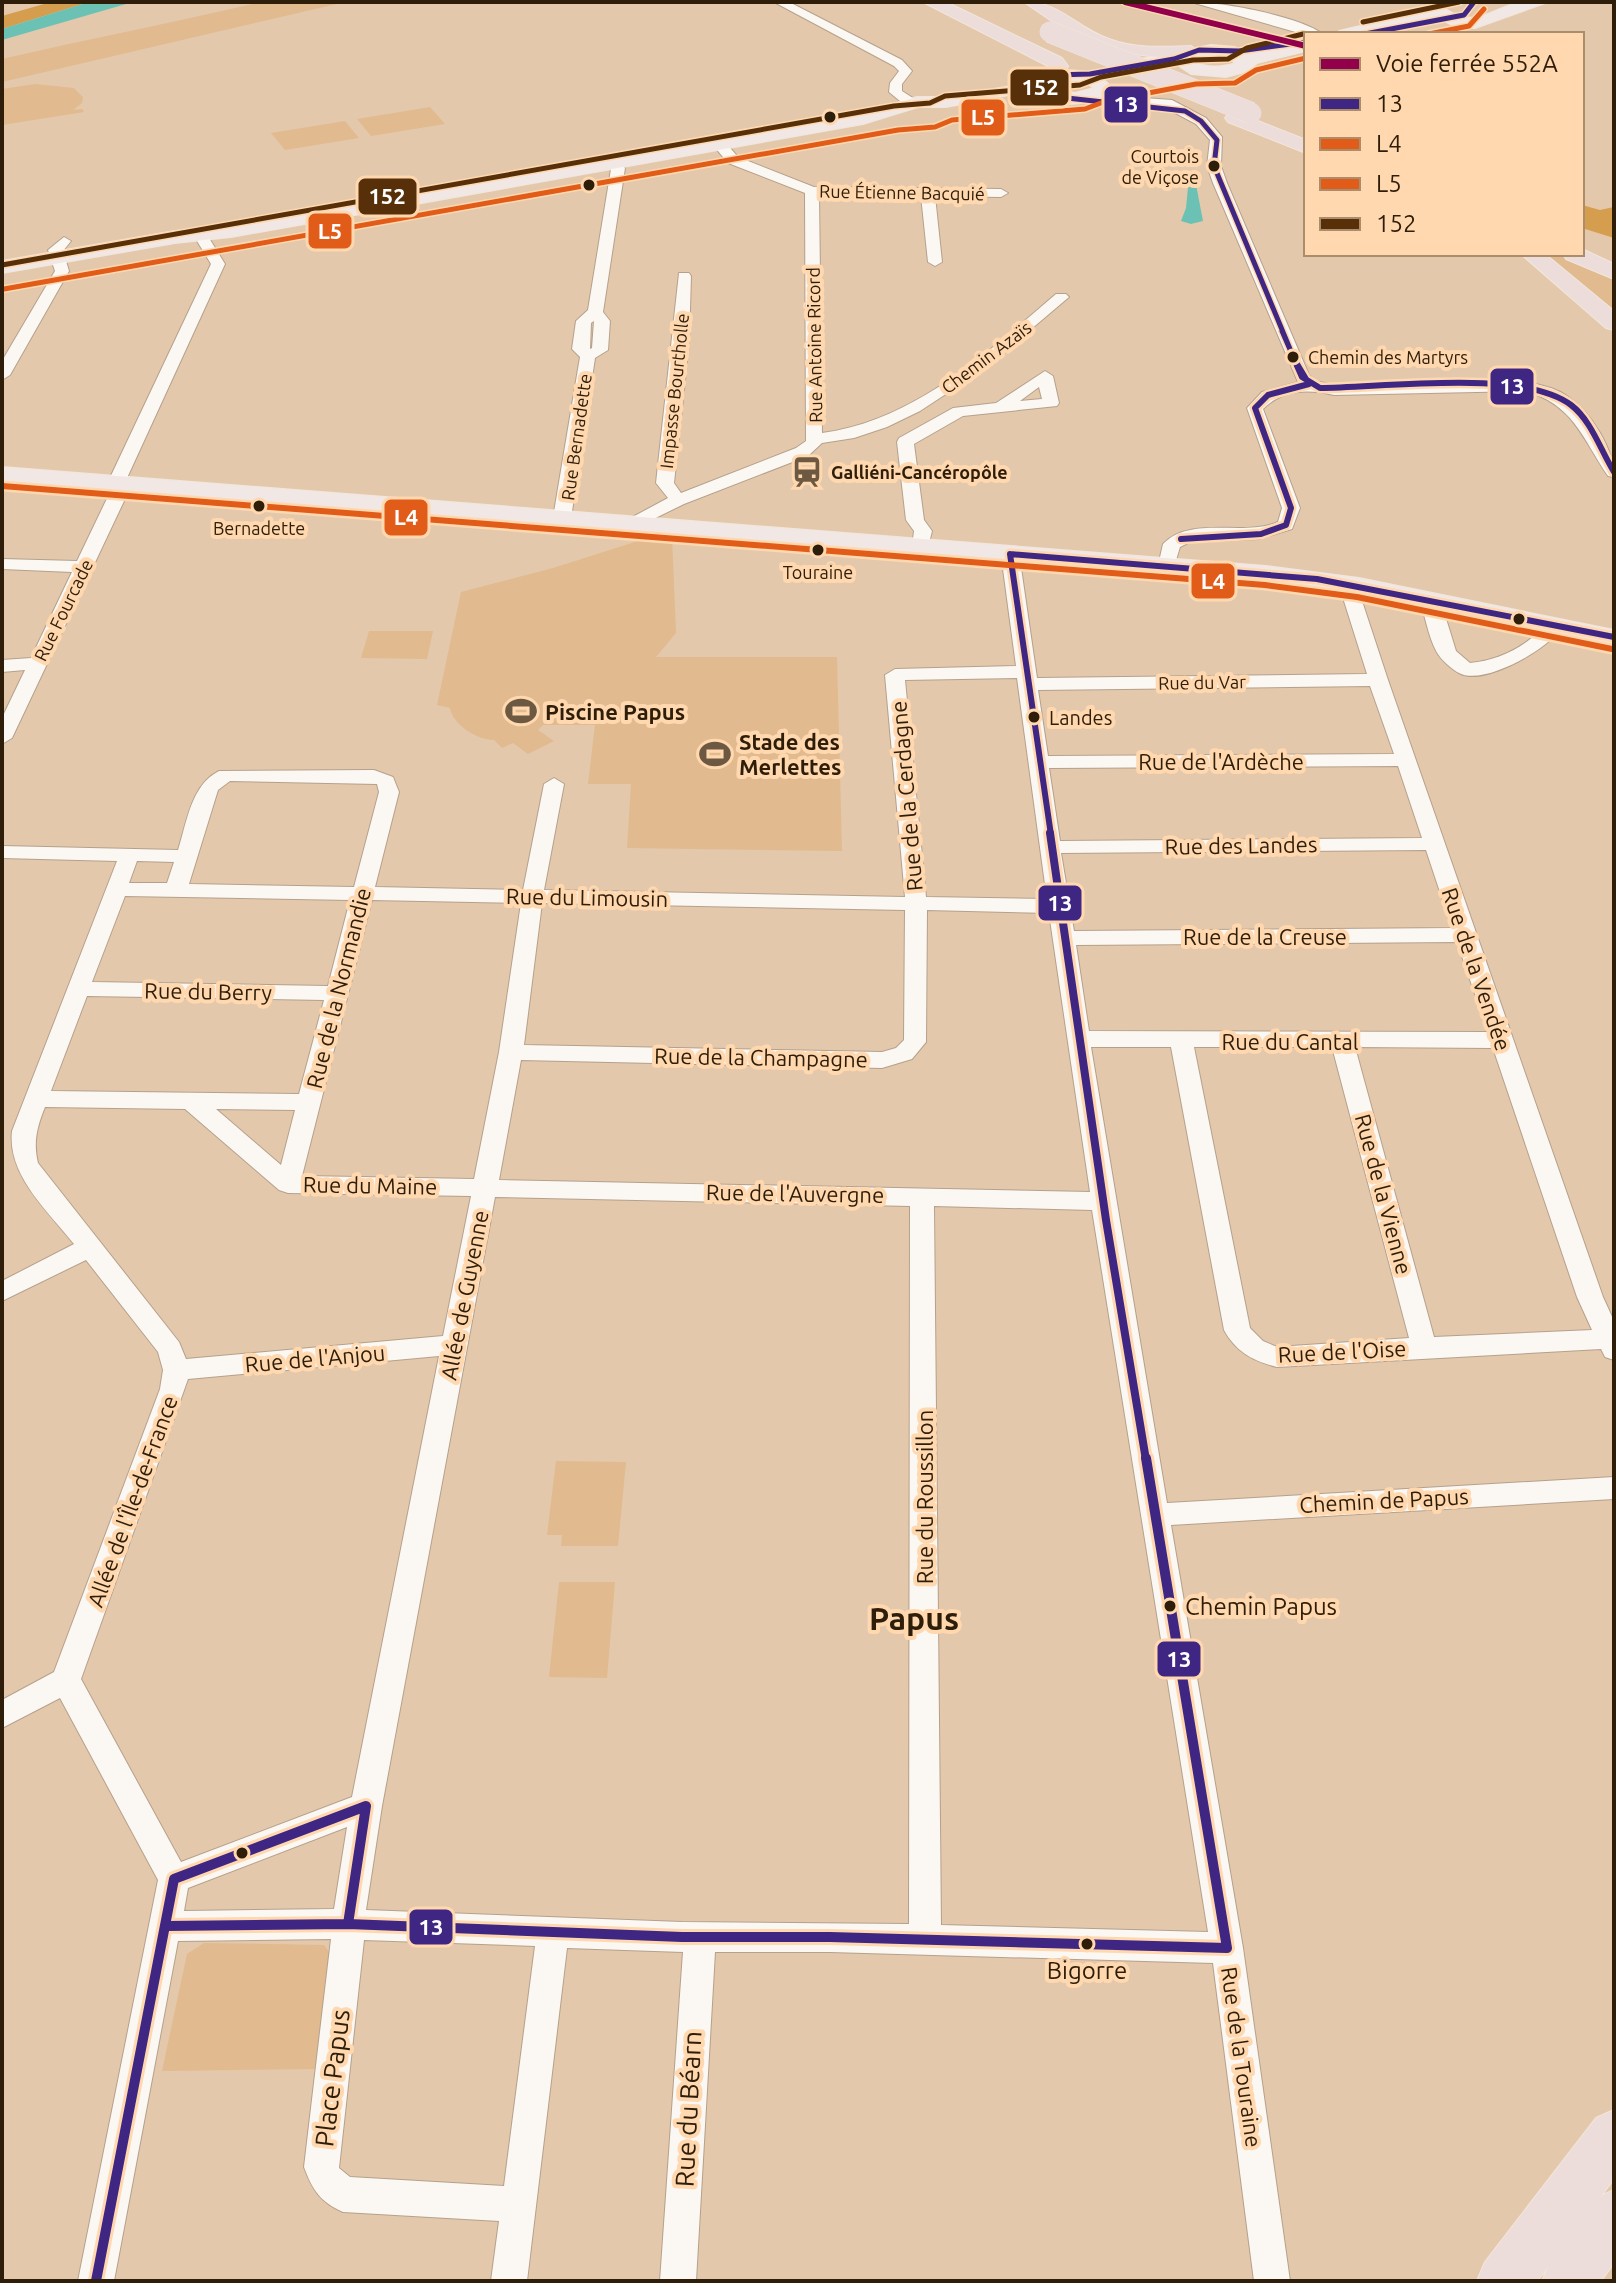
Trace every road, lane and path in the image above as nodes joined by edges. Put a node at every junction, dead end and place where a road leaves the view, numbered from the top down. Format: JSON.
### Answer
{"nodes":[{"id":1,"x":780,"y":2,"type":"edge"},
{"id":2,"x":932,"y":2,"type":"edge"},
{"id":3,"x":960,"y":2,"type":"edge"},
{"id":4,"x":1033,"y":2,"type":"edge"},
{"id":5,"x":1197,"y":2,"type":"edge"},
{"id":6,"x":1493,"y":2,"type":"edge"},
{"id":7,"x":1540,"y":2,"type":"edge"},
{"id":8,"x":1439,"y":6,"type":"edge"},
{"id":9,"x":1508,"y":11,"type":"junction"},
{"id":10,"x":1465,"y":22,"type":"junction"},
{"id":11,"x":1311,"y":32,"type":"edge"},
{"id":12,"x":1354,"y":32,"type":"edge"},
{"id":13,"x":1404,"y":32,"type":"edge"},
{"id":14,"x":1304,"y":44,"type":"edge"},
{"id":15,"x":1304,"y":45,"type":"edge"},
{"id":16,"x":1228,"y":52,"type":"junction"},
{"id":17,"x":1187,"y":54,"type":"junction"},
{"id":18,"x":1245,"y":62,"type":"junction"},
{"id":19,"x":1205,"y":72,"type":"junction"},
{"id":20,"x":1078,"y":75,"type":"junction"},
{"id":21,"x":1048,"y":84,"type":"junction"},
{"id":22,"x":1108,"y":88,"type":"junction"},
{"id":23,"x":1083,"y":97,"type":"junction"},
{"id":24,"x":921,"y":108,"type":"junction"},
{"id":25,"x":1185,"y":111,"type":"junction"},
{"id":26,"x":1243,"y":116,"type":"junction"},
{"id":27,"x":1304,"y":134,"type":"edge"},
{"id":28,"x":1304,"y":146,"type":"edge"},
{"id":29,"x":722,"y":147,"type":"junction"},
{"id":30,"x":615,"y":166,"type":"junction"},
{"id":31,"x":812,"y":191,"type":"junction"},
{"id":32,"x":928,"y":193,"type":"junction"},
{"id":33,"x":1001,"y":193,"type":"dead end"},
{"id":34,"x":1584,"y":240,"type":"edge"},
{"id":35,"x":204,"y":241,"type":"junction"},
{"id":36,"x":38,"y":246,"type":"dead end"},
{"id":37,"x":1584,"y":249,"type":"edge"},
{"id":38,"x":1614,"y":249,"type":"edge"},
{"id":39,"x":60,"y":254,"type":"junction"},
{"id":40,"x":1534,"y":256,"type":"edge"},
{"id":41,"x":1578,"y":256,"type":"edge"},
{"id":42,"x":935,"y":262,"type":"dead end"},
{"id":43,"x":1614,"y":262,"type":"edge"},
{"id":44,"x":2,"y":267,"type":"edge"},
{"id":45,"x":1614,"y":272,"type":"edge"},
{"id":46,"x":684,"y":276,"type":"dead end"},
{"id":47,"x":2,"y":277,"type":"edge"},
{"id":48,"x":1061,"y":297,"type":"dead end"},
{"id":49,"x":1614,"y":323,"type":"edge"},
{"id":50,"x":2,"y":375,"type":"edge"},
{"id":51,"x":1309,"y":384,"type":"junction"},
{"id":52,"x":999,"y":408,"type":"dead end"},
{"id":53,"x":815,"y":439,"type":"junction"},
{"id":54,"x":1614,"y":472,"type":"edge"},
{"id":55,"x":2,"y":474,"type":"edge"},
{"id":56,"x":120,"y":482,"type":"junction"},
{"id":57,"x":678,"y":500,"type":"junction"},
{"id":58,"x":562,"y":518,"type":"junction"},
{"id":59,"x":633,"y":524,"type":"junction"},
{"id":60,"x":921,"y":547,"type":"junction"},
{"id":61,"x":1010,"y":554,"type":"junction"},
{"id":62,"x":2,"y":564,"type":"edge"},
{"id":63,"x":1167,"y":566,"type":"junction"},
{"id":64,"x":83,"y":567,"type":"junction"},
{"id":65,"x":1359,"y":585,"type":"junction"},
{"id":66,"x":1431,"y":599,"type":"junction"},
{"id":67,"x":1546,"y":623,"type":"junction"},
{"id":68,"x":1614,"y":637,"type":"edge"},
{"id":69,"x":37,"y":663,"type":"junction"},
{"id":70,"x":2,"y":666,"type":"edge"},
{"id":71,"x":1026,"y":678,"type":"junction"},
{"id":72,"x":1378,"y":680,"type":"junction"},
{"id":73,"x":2,"y":738,"type":"edge"},
{"id":74,"x":1405,"y":760,"type":"junction"},
{"id":75,"x":1038,"y":762,"type":"junction"},
{"id":76,"x":554,"y":784,"type":"dead end"},
{"id":77,"x":1433,"y":844,"type":"junction"},
{"id":78,"x":1050,"y":847,"type":"junction"},
{"id":79,"x":2,"y":852,"type":"edge"},
{"id":80,"x":129,"y":856,"type":"junction"},
{"id":81,"x":184,"y":856,"type":"junction"},
{"id":82,"x":116,"y":889,"type":"junction"},
{"id":83,"x":176,"y":890,"type":"junction"},
{"id":84,"x":363,"y":893,"type":"junction"},
{"id":85,"x":533,"y":897,"type":"junction"},
{"id":86,"x":916,"y":903,"type":"junction"},
{"id":87,"x":1059,"y":906,"type":"junction"},
{"id":88,"x":1466,"y":935,"type":"junction"},
{"id":89,"x":1063,"y":938,"type":"junction"},
{"id":90,"x":78,"y":989,"type":"junction"},
{"id":91,"x":337,"y":993,"type":"junction"},
{"id":92,"x":1080,"y":1039,"type":"junction"},
{"id":93,"x":1500,"y":1040,"type":"junction"},
{"id":94,"x":1181,"y":1041,"type":"junction"},
{"id":95,"x":1342,"y":1041,"type":"junction"},
{"id":96,"x":511,"y":1052,"type":"junction"},
{"id":97,"x":37,"y":1099,"type":"junction"},
{"id":98,"x":190,"y":1100,"type":"junction"},
{"id":99,"x":309,"y":1102,"type":"junction"},
{"id":100,"x":288,"y":1184,"type":"junction"},
{"id":101,"x":485,"y":1187,"type":"junction"},
{"id":102,"x":922,"y":1197,"type":"junction"},
{"id":103,"x":1104,"y":1201,"type":"junction"},
{"id":104,"x":89,"y":1247,"type":"junction"},
{"id":105,"x":2,"y":1292,"type":"edge"},
{"id":106,"x":454,"y":1345,"type":"junction"},
{"id":107,"x":1611,"y":1345,"type":"edge"},
{"id":108,"x":1424,"y":1347,"type":"junction"},
{"id":109,"x":176,"y":1370,"type":"junction"},
{"id":110,"x":1614,"y":1488,"type":"edge"},
{"id":111,"x":1155,"y":1515,"type":"junction"},
{"id":112,"x":66,"y":1680,"type":"junction"},
{"id":113,"x":2,"y":1715,"type":"edge"},
{"id":114,"x":366,"y":1806,"type":"junction"},
{"id":115,"x":174,"y":1879,"type":"junction"},
{"id":116,"x":348,"y":1924,"type":"junction"},
{"id":117,"x":166,"y":1926,"type":"junction"},
{"id":118,"x":553,"y":1932,"type":"junction"},
{"id":119,"x":700,"y":1937,"type":"junction"},
{"id":120,"x":921,"y":1940,"type":"junction"},
{"id":121,"x":1227,"y":1948,"type":"junction"},
{"id":122,"x":1614,"y":2136,"type":"edge"},
{"id":123,"x":517,"y":2204,"type":"junction"},
{"id":124,"x":1614,"y":2217,"type":"edge"},
{"id":125,"x":96,"y":2281,"type":"edge"},
{"id":126,"x":509,"y":2281,"type":"edge"},
{"id":127,"x":678,"y":2281,"type":"edge"},
{"id":128,"x":1272,"y":2281,"type":"edge"},
{"id":129,"x":1504,"y":2281,"type":"edge"},
{"id":130,"x":1569,"y":2281,"type":"edge"}],
"edges":[{"from":1,"to":24,"type":"street"},
{"from":2,"to":21,"type":"highway"},
{"from":3,"to":26,"type":"highway"},
{"from":4,"to":17,"type":"highway"},
{"from":5,"to":11,"type":"street"},
{"from":6,"to":9,"type":"main road"},
{"from":7,"to":9,"type":"main road"},
{"from":8,"to":10,"type":"main road"},
{"from":8,"to":12,"type":"main road"},
{"from":9,"to":10,"type":"main road"},
{"from":10,"to":13,"type":"main road"},
{"from":14,"to":16,"type":"main road"},
{"from":15,"to":18,"type":"main road"},
{"from":16,"to":17,"type":"main road"},
{"from":16,"to":18,"type":"main road"},
{"from":17,"to":19,"type":"main road"},
{"from":17,"to":20,"type":"main road"},
{"from":18,"to":19,"type":"main road"},
{"from":19,"to":22,"type":"main road"},
{"from":20,"to":21,"type":"main road"},
{"from":20,"to":22,"type":"main road"},
{"from":21,"to":23,"type":"main road"},
{"from":21,"to":24,"type":"main road"},
{"from":22,"to":23,"type":"main road"},
{"from":22,"to":25,"type":"street"},
{"from":23,"to":25,"type":"street"},
{"from":24,"to":29,"type":"main road"},
{"from":25,"to":51,"type":"street"},
{"from":26,"to":27,"type":"highway"},
{"from":26,"to":28,"type":"highway"},
{"from":29,"to":30,"type":"main road"},
{"from":29,"to":31,"type":"street","name":"Rue Étienne Bacquié"},
{"from":30,"to":35,"type":"main road"},
{"from":30,"to":39,"type":"main road"},
{"from":30,"to":58,"type":"street","name":"Rue Bernadette"},
{"from":31,"to":32,"type":"street","name":"Rue Étienne Bacquié"},
{"from":31,"to":53,"type":"street","name":"Rue Antoine Ricord"},
{"from":32,"to":33,"type":"street","name":"Rue Étienne Bacquié"},
{"from":32,"to":42,"type":"street"},
{"from":34,"to":38,"type":"highway"},
{"from":35,"to":39,"type":"main road"},
{"from":35,"to":56,"type":"street","name":"Rue Fourcade"},
{"from":36,"to":39,"type":"street"},
{"from":37,"to":43,"type":"highway"},
{"from":39,"to":44,"type":"main road"},
{"from":39,"to":47,"type":"main road"},
{"from":39,"to":50,"type":"street"},
{"from":40,"to":49,"type":"highway"},
{"from":41,"to":45,"type":"highway"},
{"from":46,"to":57,"type":"street","name":"Impasse Bourtholle"},
{"from":48,"to":53,"type":"street","name":"Chemin Azaïs"},
{"from":51,"to":54,"type":"street"},
{"from":51,"to":63,"type":"street"},
{"from":52,"to":60,"type":"street"},
{"from":53,"to":57,"type":"street","name":"Rue Antoine Ricord"},
{"from":55,"to":56,"type":"main road"},
{"from":56,"to":58,"type":"main road"},
{"from":56,"to":64,"type":"street","name":"Rue Fourcade"},
{"from":57,"to":59,"type":"street","name":"Rue Antoine Ricord"},
{"from":58,"to":59,"type":"main road"},
{"from":59,"to":60,"type":"main road"},
{"from":60,"to":61,"type":"main road"},
{"from":61,"to":63,"type":"main road"},
{"from":61,"to":71,"type":"street","name":"Rue de la Touraine"},
{"from":62,"to":64,"type":"street"},
{"from":63,"to":65,"type":"main road"},
{"from":64,"to":69,"type":"street","name":"Rue Fourcade"},
{"from":65,"to":66,"type":"main road"},
{"from":65,"to":72,"type":"street","name":"Rue de la Vendée"},
{"from":66,"to":67,"type":"main road"},
{"from":66,"to":67,"type":"street"},
{"from":67,"to":68,"type":"main road"},
{"from":69,"to":70,"type":"street"},
{"from":69,"to":73,"type":"street","name":"Rue Fourcade"},
{"from":71,"to":72,"type":"street","name":"Rue du Var"},
{"from":71,"to":75,"type":"street","name":"Rue de la Touraine"},
{"from":71,"to":86,"type":"street","name":"Rue de la Cerdagne"},
{"from":72,"to":74,"type":"street","name":"Rue de la Vendée"},
{"from":74,"to":75,"type":"street","name":"Rue de l'Ardèche"},
{"from":74,"to":77,"type":"street","name":"Rue de la Vendée"},
{"from":75,"to":78,"type":"street","name":"Rue de la Touraine"},
{"from":76,"to":85,"type":"street","name":"Allée de Guyenne"},
{"from":77,"to":78,"type":"street","name":"Rue des Landes"},
{"from":77,"to":88,"type":"street","name":"Rue de la Vendée"},
{"from":78,"to":87,"type":"street","name":"Rue de la Touraine"},
{"from":79,"to":80,"type":"street"},
{"from":80,"to":81,"type":"street"},
{"from":80,"to":82,"type":"street","name":"Allée de l'Île-de-France"},
{"from":81,"to":83,"type":"street"},
{"from":81,"to":84,"type":"street","name":"Rue de la Normandie"},
{"from":82,"to":83,"type":"street","name":"Rue du Limousin"},
{"from":82,"to":90,"type":"street","name":"Allée de l'Île-de-France"},
{"from":83,"to":84,"type":"street","name":"Rue du Limousin"},
{"from":84,"to":85,"type":"street","name":"Rue du Limousin"},
{"from":84,"to":91,"type":"street","name":"Rue de la Normandie"},
{"from":85,"to":86,"type":"street","name":"Rue du Limousin"},
{"from":85,"to":96,"type":"street","name":"Allée de Guyenne"},
{"from":86,"to":87,"type":"street","name":"Rue du Limousin"},
{"from":86,"to":96,"type":"street","name":"Rue de la Champagne"},
{"from":87,"to":89,"type":"street","name":"Rue de la Touraine"},
{"from":88,"to":89,"type":"street","name":"Rue de la Creuse"},
{"from":88,"to":93,"type":"street","name":"Rue de la Vendée"},
{"from":89,"to":92,"type":"street","name":"Rue de la Touraine"},
{"from":90,"to":91,"type":"street","name":"Rue du Berry"},
{"from":90,"to":97,"type":"street","name":"Allée de l'Île-de-France"},
{"from":91,"to":99,"type":"street","name":"Rue de la Normandie"},
{"from":92,"to":94,"type":"street","name":"Rue du Cantal"},
{"from":92,"to":103,"type":"street","name":"Rue de la Touraine"},
{"from":93,"to":95,"type":"street","name":"Rue du Cantal"},
{"from":93,"to":107,"type":"street","name":"Rue de la Vendée"},
{"from":94,"to":95,"type":"street","name":"Rue du Cantal"},
{"from":94,"to":108,"type":"street","name":"Rue de l'Oise"},
{"from":95,"to":108,"type":"street","name":"Rue de la Vienne"},
{"from":96,"to":101,"type":"street","name":"Allée de Guyenne"},
{"from":97,"to":98,"type":"street"},
{"from":97,"to":104,"type":"street","name":"Allée de l'Île-de-France"},
{"from":98,"to":99,"type":"street"},
{"from":98,"to":100,"type":"street","name":"Rue du Maine"},
{"from":99,"to":100,"type":"street","name":"Rue de la Normandie"},
{"from":100,"to":101,"type":"street","name":"Rue du Maine"},
{"from":101,"to":102,"type":"street","name":"Rue de l'Auvergne"},
{"from":101,"to":106,"type":"street","name":"Allée de Guyenne"},
{"from":102,"to":103,"type":"street","name":"Rue de l'Auvergne"},
{"from":102,"to":120,"type":"street","name":"Rue du Roussillon"},
{"from":103,"to":111,"type":"street","name":"Rue de la Touraine"},
{"from":104,"to":105,"type":"street"},
{"from":104,"to":109,"type":"street","name":"Allée de l'Île-de-France"},
{"from":106,"to":109,"type":"street","name":"Rue de l'Anjou"},
{"from":106,"to":114,"type":"street","name":"Allée de Guyenne"},
{"from":107,"to":108,"type":"street","name":"Rue de l'Oise"},
{"from":109,"to":112,"type":"street","name":"Allée de l'Île-de-France"},
{"from":110,"to":111,"type":"street","name":"Chemin de Papus"},
{"from":111,"to":121,"type":"street","name":"Rue de la Touraine"},
{"from":112,"to":113,"type":"street"},
{"from":112,"to":115,"type":"street"},
{"from":114,"to":115,"type":"street"},
{"from":114,"to":116,"type":"street","name":"Allée de Guyenne"},
{"from":115,"to":117,"type":"street"},
{"from":116,"to":117,"type":"street"},
{"from":116,"to":118,"type":"street"},
{"from":116,"to":123,"type":"street","name":"Place Papus"},
{"from":117,"to":125,"type":"street"},
{"from":118,"to":119,"type":"street"},
{"from":118,"to":123,"type":"street"},
{"from":119,"to":120,"type":"street"},
{"from":119,"to":127,"type":"street","name":"Rue du Béarn"},
{"from":120,"to":121,"type":"street"},
{"from":121,"to":128,"type":"street","name":"Rue de la Touraine"},
{"from":122,"to":129,"type":"highway"},
{"from":123,"to":126,"type":"street"},
{"from":124,"to":130,"type":"highway"}]}
